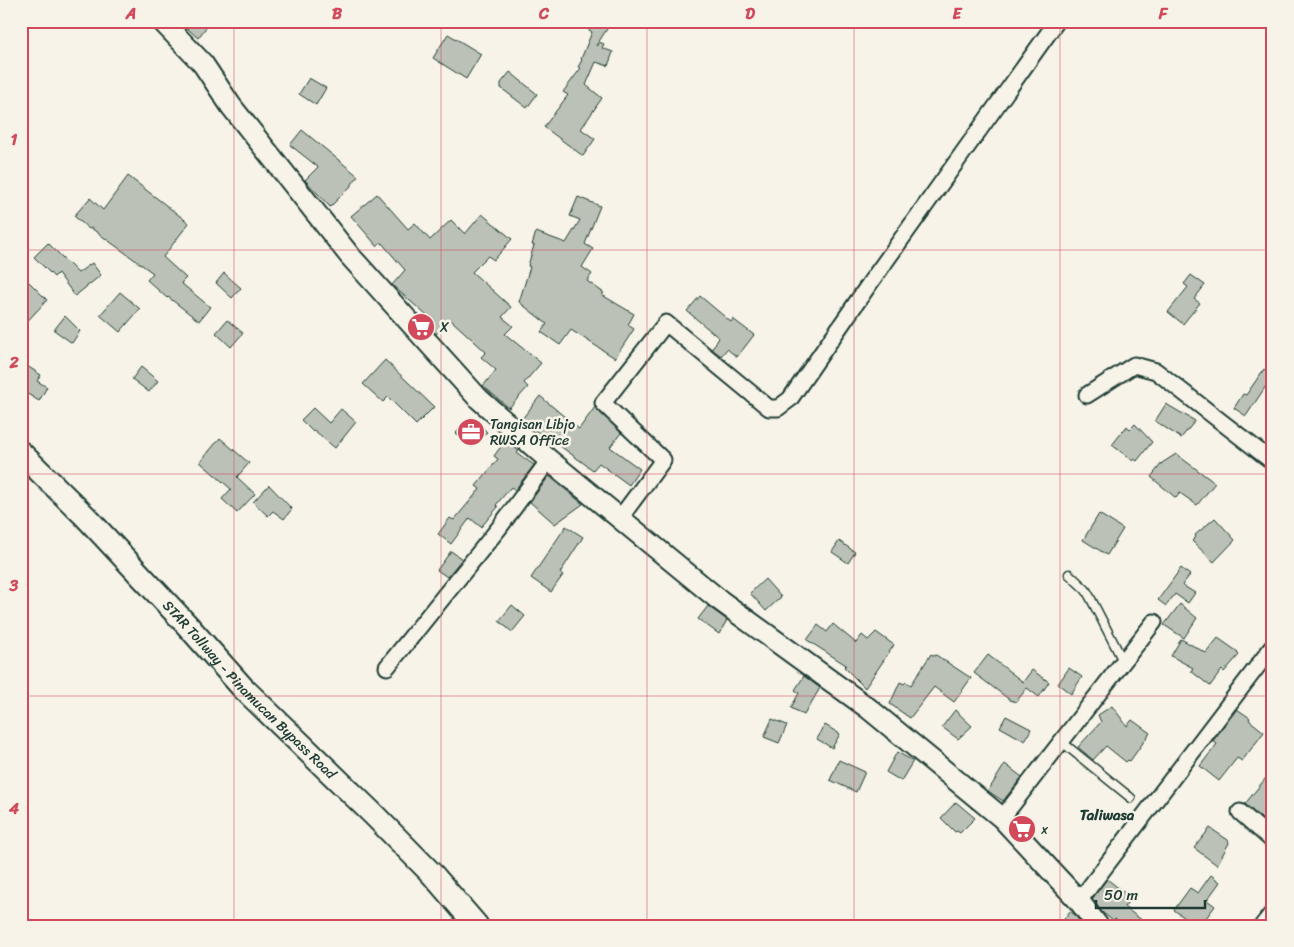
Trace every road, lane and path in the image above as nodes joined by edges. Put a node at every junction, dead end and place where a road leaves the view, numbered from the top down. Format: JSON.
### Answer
{"nodes":[{"id":1,"x":162,"y":21,"type":"edge"},
{"id":2,"x":1057,"y":21,"type":"edge"},
{"id":3,"x":1087,"y":395,"type":"dead end"},
{"id":4,"x":21,"y":453,"type":"edge"},
{"id":5,"x":549,"y":460,"type":"junction"},
{"id":6,"x":1273,"y":462,"type":"edge"},
{"id":7,"x":620,"y":518,"type":"junction"},
{"id":8,"x":1069,"y":574,"type":"dead end"},
{"id":9,"x":1154,"y":622,"type":"dead end"},
{"id":10,"x":1273,"y":646,"type":"edge"},
{"id":11,"x":1122,"y":661,"type":"junction"},
{"id":12,"x":387,"y":667,"type":"dead end"},
{"id":13,"x":1062,"y":742,"type":"junction"},
{"id":14,"x":1131,"y":798,"type":"dead end"},
{"id":15,"x":1240,"y":812,"type":"dead end"},
{"id":16,"x":1002,"y":818,"type":"junction"},
{"id":17,"x":1273,"y":841,"type":"edge"},
{"id":18,"x":1079,"y":901,"type":"junction"},
{"id":19,"x":1273,"y":912,"type":"edge"},
{"id":20,"x":477,"y":926,"type":"edge"},
{"id":21,"x":1098,"y":926,"type":"edge"},
{"id":22,"x":1262,"y":926,"type":"edge"}],
"edges":[{"from":1,"to":5,"type":"street"},
{"from":2,"to":7,"type":"street"},
{"from":3,"to":6,"type":"street"},
{"from":4,"to":20,"type":"main road","name":"STAR Tollway - Pinamucan Bypass Road"},
{"from":5,"to":7,"type":"street"},
{"from":5,"to":12,"type":"street"},
{"from":7,"to":16,"type":"street"},
{"from":8,"to":11,"type":"lane"},
{"from":9,"to":11,"type":"street"},
{"from":10,"to":18,"type":"street"},
{"from":11,"to":13,"type":"street"},
{"from":13,"to":14,"type":"lane"},
{"from":13,"to":16,"type":"street"},
{"from":15,"to":17,"type":"street"},
{"from":16,"to":18,"type":"street"},
{"from":18,"to":21,"type":"street"},
{"from":19,"to":22,"type":"street"}]}
